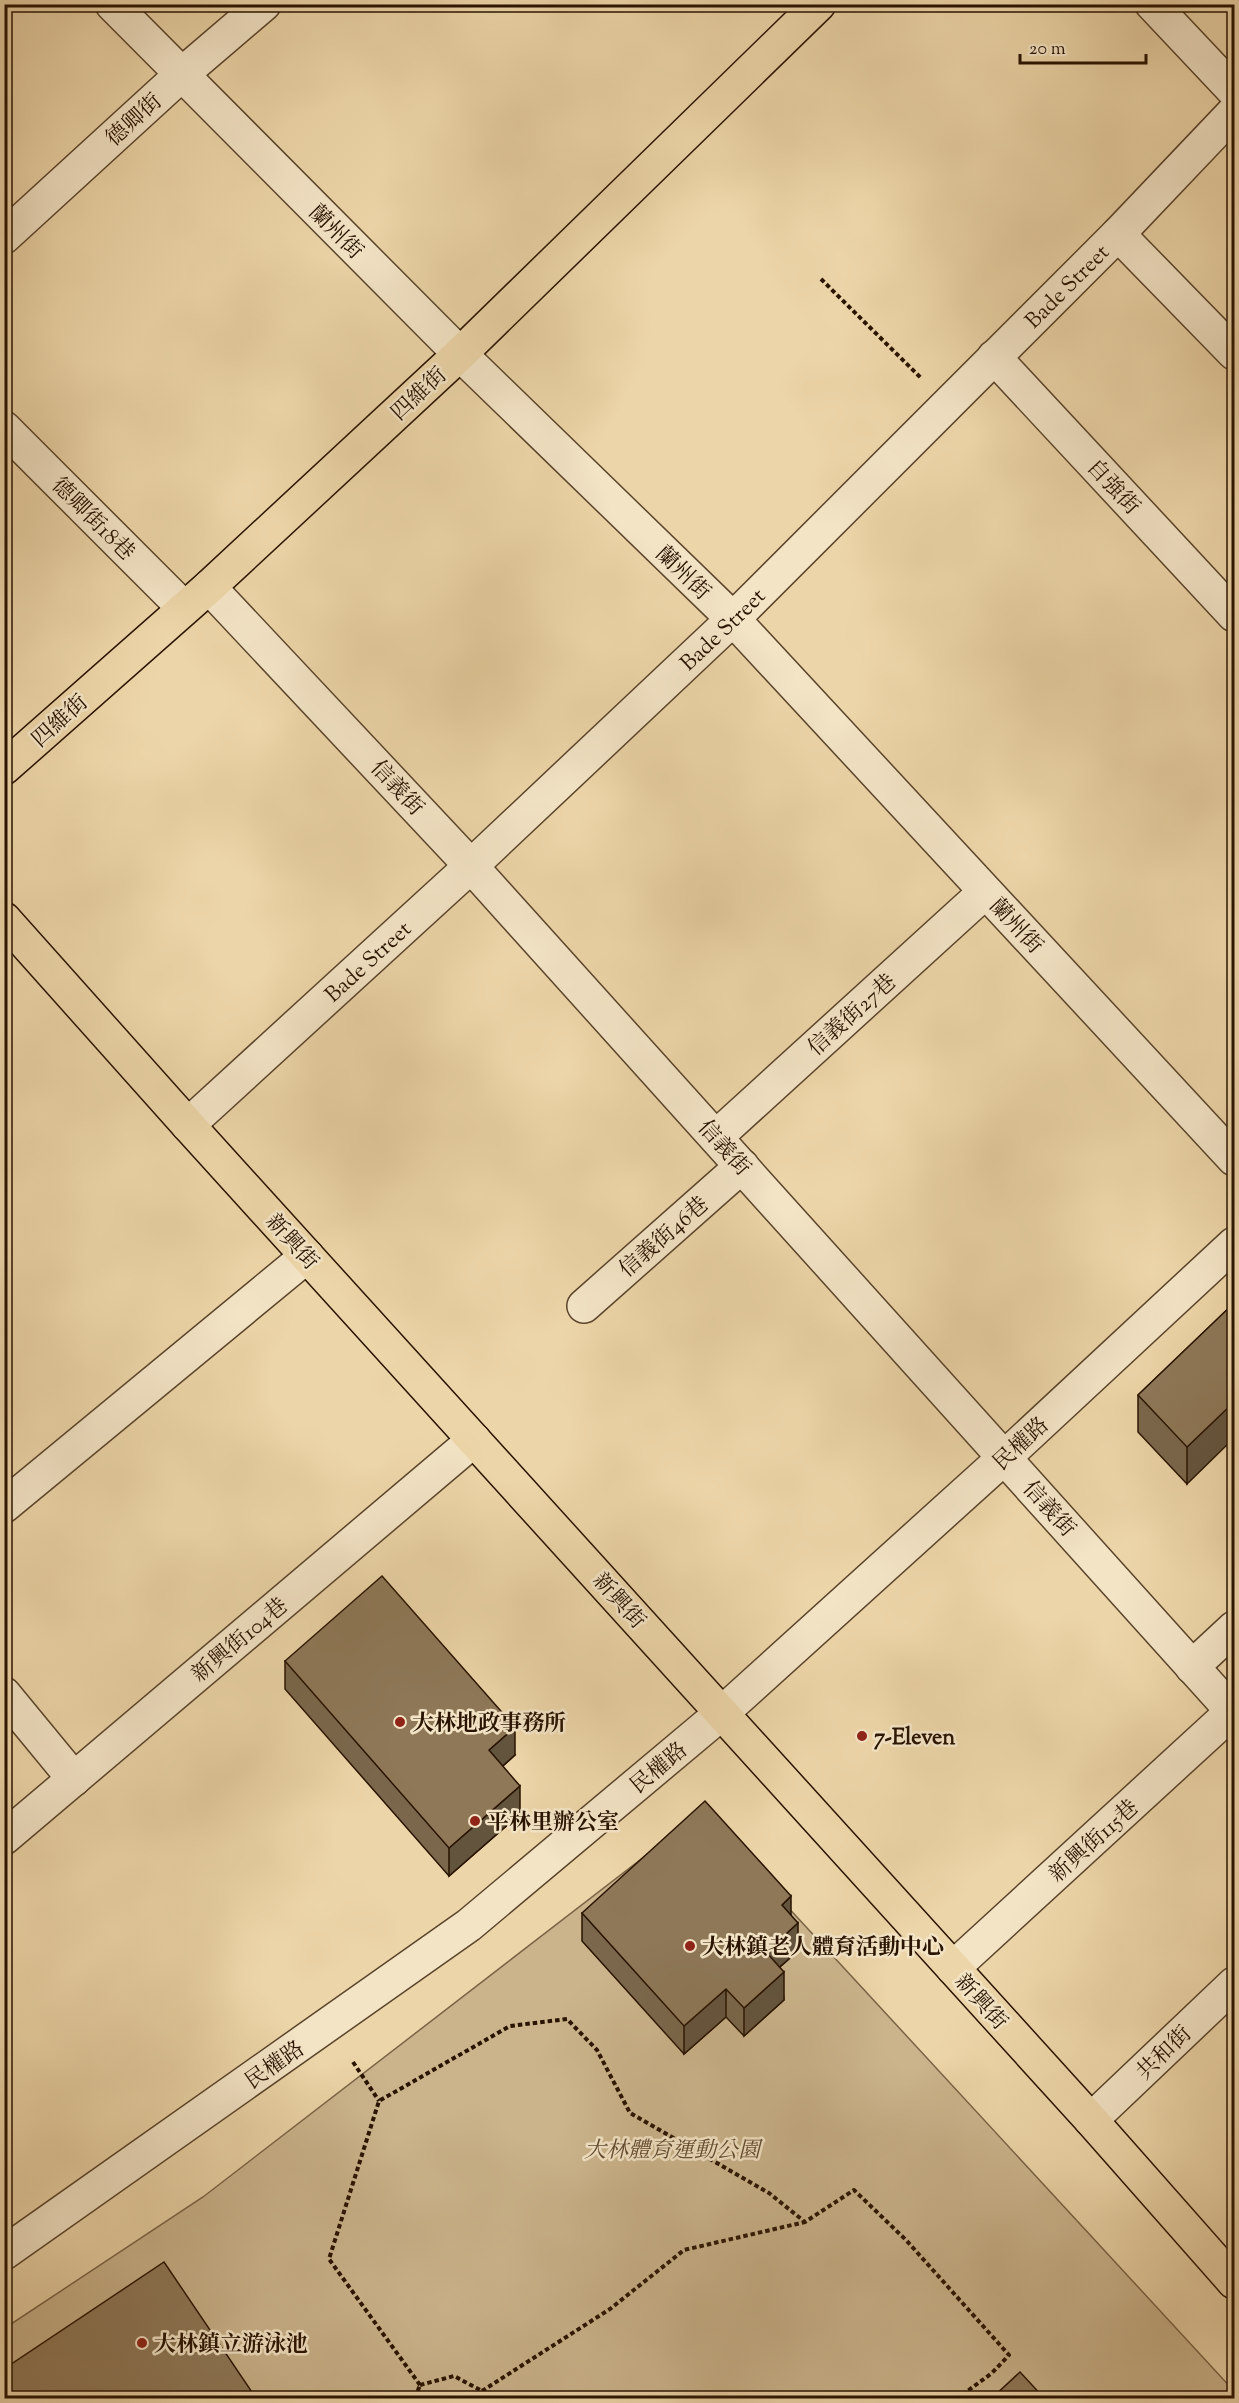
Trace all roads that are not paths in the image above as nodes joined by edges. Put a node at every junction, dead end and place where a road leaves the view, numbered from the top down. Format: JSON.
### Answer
{"nodes":[{"id":1,"x":112,"y":4,"type":"edge"},
{"id":2,"x":264,"y":4,"type":"edge"},
{"id":3,"x":819,"y":4,"type":"edge"},
{"id":4,"x":1152,"y":4,"type":"edge"},
{"id":5,"x":181,"y":75,"type":"junction"},
{"id":6,"x":1234,"y":91,"type":"edge"},
{"id":7,"x":1234,"y":111,"type":"edge"},
{"id":8,"x":1118,"y":234,"type":"junction"},
{"id":9,"x":4,"y":237,"type":"edge"},
{"id":10,"x":1234,"y":353,"type":"edge"},
{"id":11,"x":460,"y":354,"type":"junction"},
{"id":12,"x":994,"y":357,"type":"junction"},
{"id":13,"x":4,"y":428,"type":"edge"},
{"id":14,"x":209,"y":587,"type":"junction"},
{"id":15,"x":184,"y":608,"type":"junction"},
{"id":16,"x":1234,"y":615,"type":"edge"},
{"id":17,"x":733,"y":619,"type":"junction"},
{"id":18,"x":4,"y":768,"type":"edge"},
{"id":19,"x":471,"y":866,"type":"junction"},
{"id":20,"x":985,"y":892,"type":"junction"},
{"id":21,"x":4,"y":919,"type":"edge"},
{"id":22,"x":188,"y":1125,"type":"junction"},
{"id":23,"x":716,"y":1137,"type":"junction"},
{"id":24,"x":1234,"y":1159,"type":"edge"},
{"id":25,"x":742,"y":1166,"type":"junction"},
{"id":26,"x":1234,"y":1244,"type":"edge"},
{"id":27,"x":307,"y":1256,"type":"junction"},
{"id":28,"x":584,"y":1306,"type":"dead end"},
{"id":29,"x":474,"y":1440,"type":"junction"},
{"id":30,"x":1006,"y":1456,"type":"junction"},
{"id":31,"x":4,"y":1506,"type":"edge"},
{"id":32,"x":1234,"y":1628,"type":"edge"},
{"id":33,"x":1192,"y":1667,"type":"junction"},
{"id":34,"x":4,"y":1694,"type":"edge"},
{"id":35,"x":723,"y":1712,"type":"junction"},
{"id":36,"x":1234,"y":1712,"type":"edge"},
{"id":37,"x":74,"y":1779,"type":"junction"},
{"id":38,"x":4,"y":1838,"type":"edge"},
{"id":39,"x":953,"y":1968,"type":"junction"},
{"id":40,"x":1234,"y":1984,"type":"edge"},
{"id":41,"x":1091,"y":2120,"type":"junction"},
{"id":42,"x":4,"y":2253,"type":"edge"},
{"id":43,"x":1234,"y":2282,"type":"edge"}],
"edges":[{"from":1,"to":5,"type":"street","name":"蘭州街"},
{"from":2,"to":5,"type":"street","name":"德卿街"},
{"from":3,"to":11,"type":"main road","name":"四維街"},
{"from":4,"to":6,"type":"street"},
{"from":5,"to":9,"type":"street","name":"德卿街"},
{"from":5,"to":11,"type":"street","name":"蘭州街"},
{"from":7,"to":8,"type":"street","name":"Bade Street"},
{"from":8,"to":10,"type":"street"},
{"from":8,"to":12,"type":"street","name":"Bade Street"},
{"from":11,"to":14,"type":"main road","name":"四維街"},
{"from":11,"to":17,"type":"street","name":"蘭州街"},
{"from":12,"to":16,"type":"street","name":"自強街"},
{"from":12,"to":17,"type":"street","name":"Bade Street"},
{"from":13,"to":15,"type":"street","name":"德卿街18巷"},
{"from":14,"to":15,"type":"main road","name":"四維街"},
{"from":14,"to":19,"type":"street","name":"信義街"},
{"from":15,"to":18,"type":"main road","name":"四維街"},
{"from":17,"to":19,"type":"street","name":"Bade Street"},
{"from":17,"to":20,"type":"street","name":"蘭州街"},
{"from":19,"to":22,"type":"street","name":"Bade Street"},
{"from":19,"to":23,"type":"street","name":"信義街"},
{"from":20,"to":23,"type":"street","name":"信義街27巷"},
{"from":20,"to":24,"type":"street","name":"蘭州街"},
{"from":21,"to":22,"type":"main road","name":"新興街"},
{"from":22,"to":27,"type":"main road","name":"新興街"},
{"from":23,"to":25,"type":"street","name":"信義街"},
{"from":25,"to":28,"type":"street","name":"信義街46巷"},
{"from":25,"to":30,"type":"street","name":"信義街"},
{"from":26,"to":30,"type":"street","name":"民權路"},
{"from":27,"to":29,"type":"main road","name":"新興街"},
{"from":27,"to":31,"type":"street"},
{"from":29,"to":35,"type":"main road","name":"新興街"},
{"from":29,"to":37,"type":"street","name":"新興街104巷"},
{"from":30,"to":33,"type":"street","name":"信義街"},
{"from":30,"to":35,"type":"street","name":"民權路"},
{"from":32,"to":33,"type":"street"},
{"from":33,"to":36,"type":"street","name":"信義街"},
{"from":34,"to":37,"type":"street"},
{"from":35,"to":39,"type":"main road","name":"新興街"},
{"from":35,"to":42,"type":"street","name":"民權路"},
{"from":36,"to":39,"type":"street","name":"新興街115巷"},
{"from":37,"to":38,"type":"street","name":"新興街104巷"},
{"from":39,"to":41,"type":"main road","name":"新興街"},
{"from":40,"to":41,"type":"street","name":"共和街"},
{"from":41,"to":43,"type":"main road","name":"新興街"}]}
